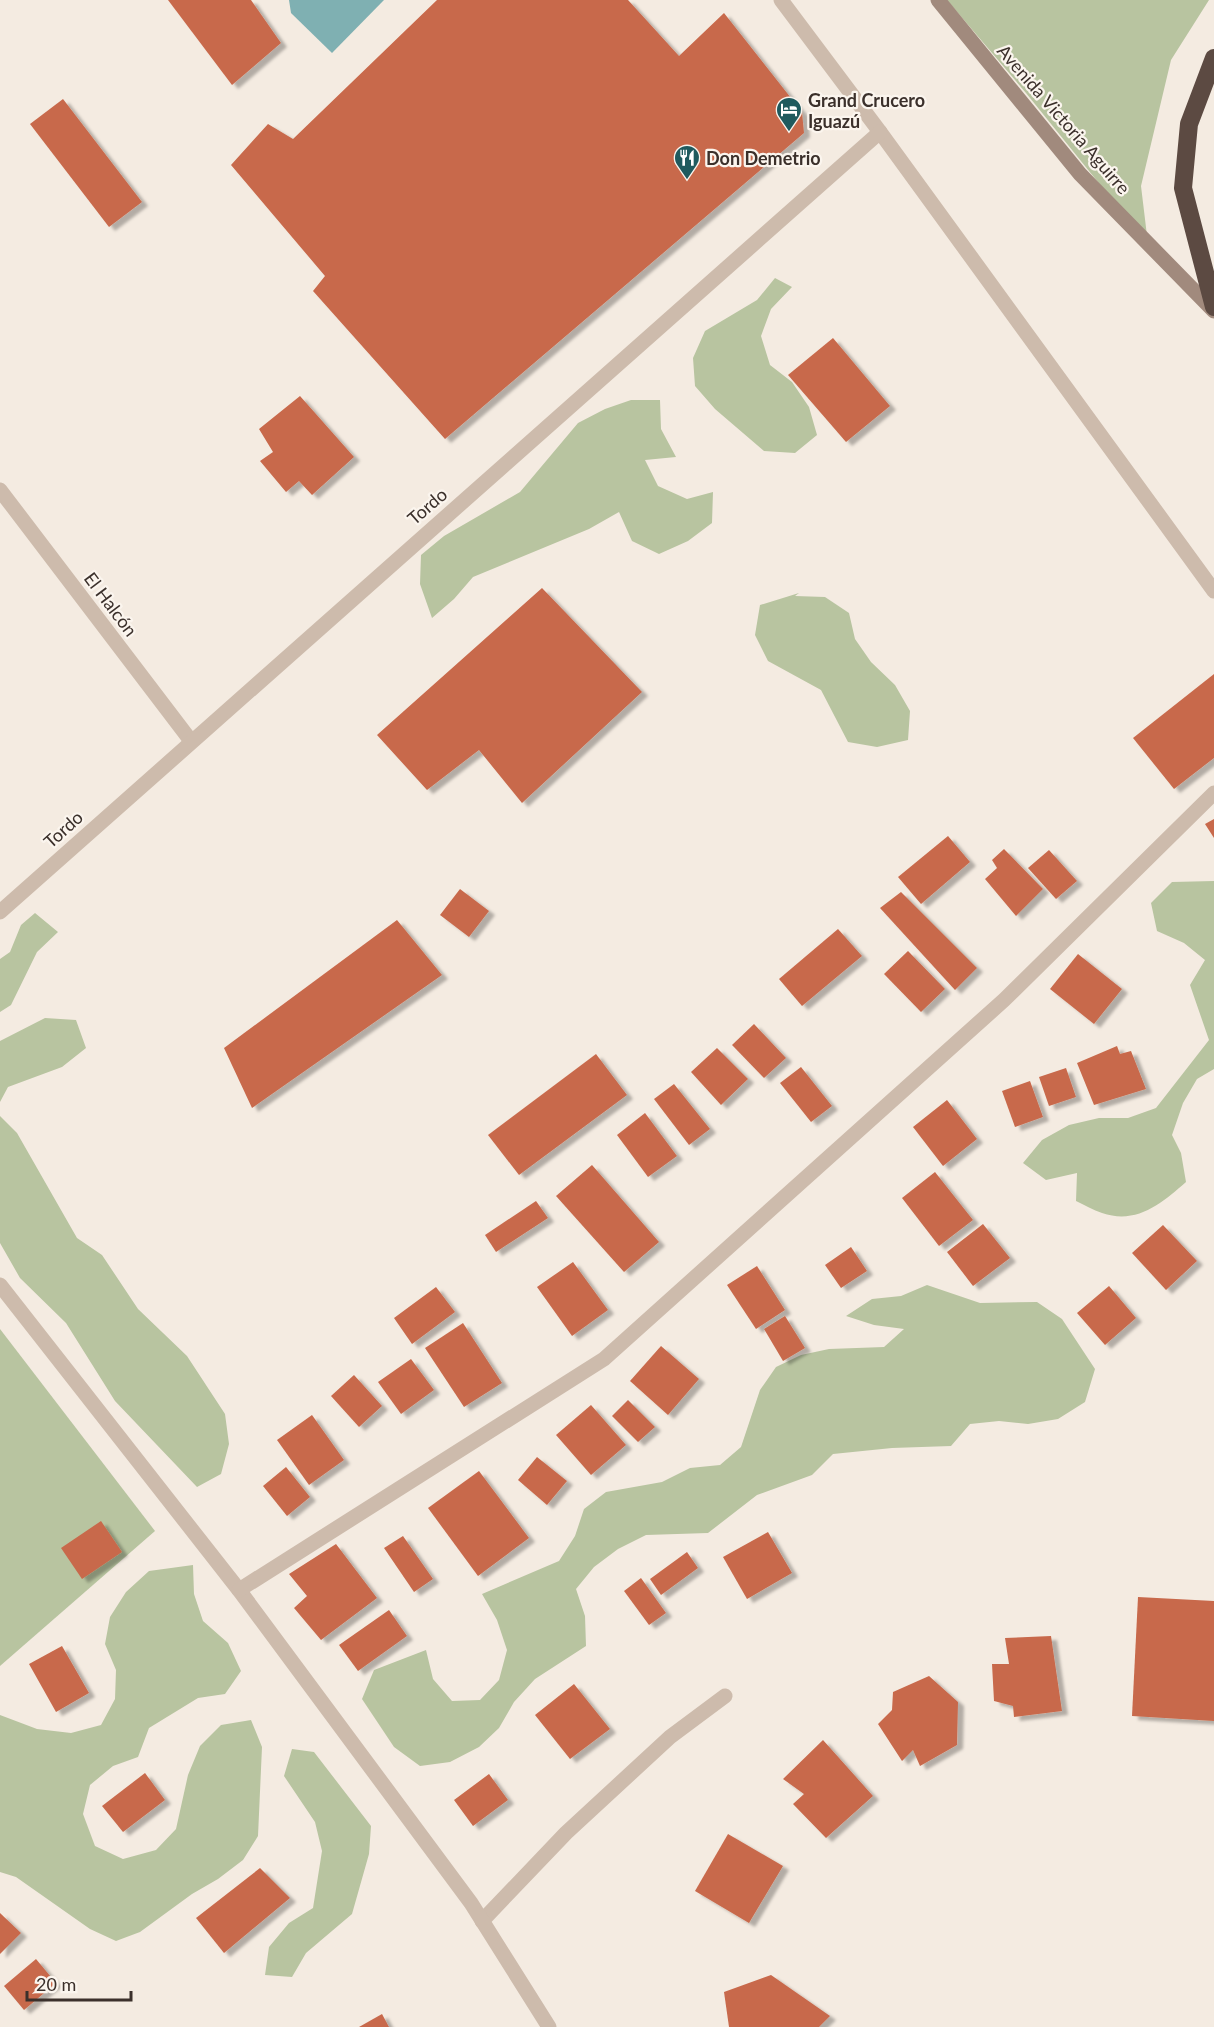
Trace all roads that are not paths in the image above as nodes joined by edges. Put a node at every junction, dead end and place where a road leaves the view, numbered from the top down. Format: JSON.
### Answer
{"nodes":[{"id":1,"x":781,"y":0,"type":"edge"},
{"id":2,"x":938,"y":0,"type":"edge"},
{"id":3,"x":1214,"y":58,"type":"edge"},
{"id":4,"x":880,"y":132,"type":"junction"},
{"id":5,"x":1214,"y":309,"type":"edge"},
{"id":6,"x":0,"y":490,"type":"edge"},
{"id":7,"x":1214,"y":591,"type":"edge"},
{"id":8,"x":191,"y":741,"type":"junction"},
{"id":9,"x":1214,"y":793,"type":"edge"},
{"id":10,"x":0,"y":912,"type":"edge"},
{"id":11,"x":0,"y":1285,"type":"edge"},
{"id":12,"x":239,"y":1590,"type":"junction"},
{"id":13,"x":725,"y":1696,"type":"dead end"},
{"id":14,"x":482,"y":1921,"type":"junction"},
{"id":15,"x":549,"y":2027,"type":"edge"}],
"edges":[{"from":1,"to":4,"type":"street"},
{"from":2,"to":5,"type":"main road","name":"Avenida Victoria Aguirre"},
{"from":3,"to":5,"type":"highway"},
{"from":4,"to":7,"type":"street"},
{"from":4,"to":8,"type":"street","name":"Tordo"},
{"from":6,"to":8,"type":"street","name":"El Halcón"},
{"from":8,"to":10,"type":"street","name":"Tordo"},
{"from":9,"to":12,"type":"street"},
{"from":11,"to":12,"type":"street"},
{"from":12,"to":14,"type":"street"},
{"from":13,"to":14,"type":"street"},
{"from":14,"to":15,"type":"street"}]}
